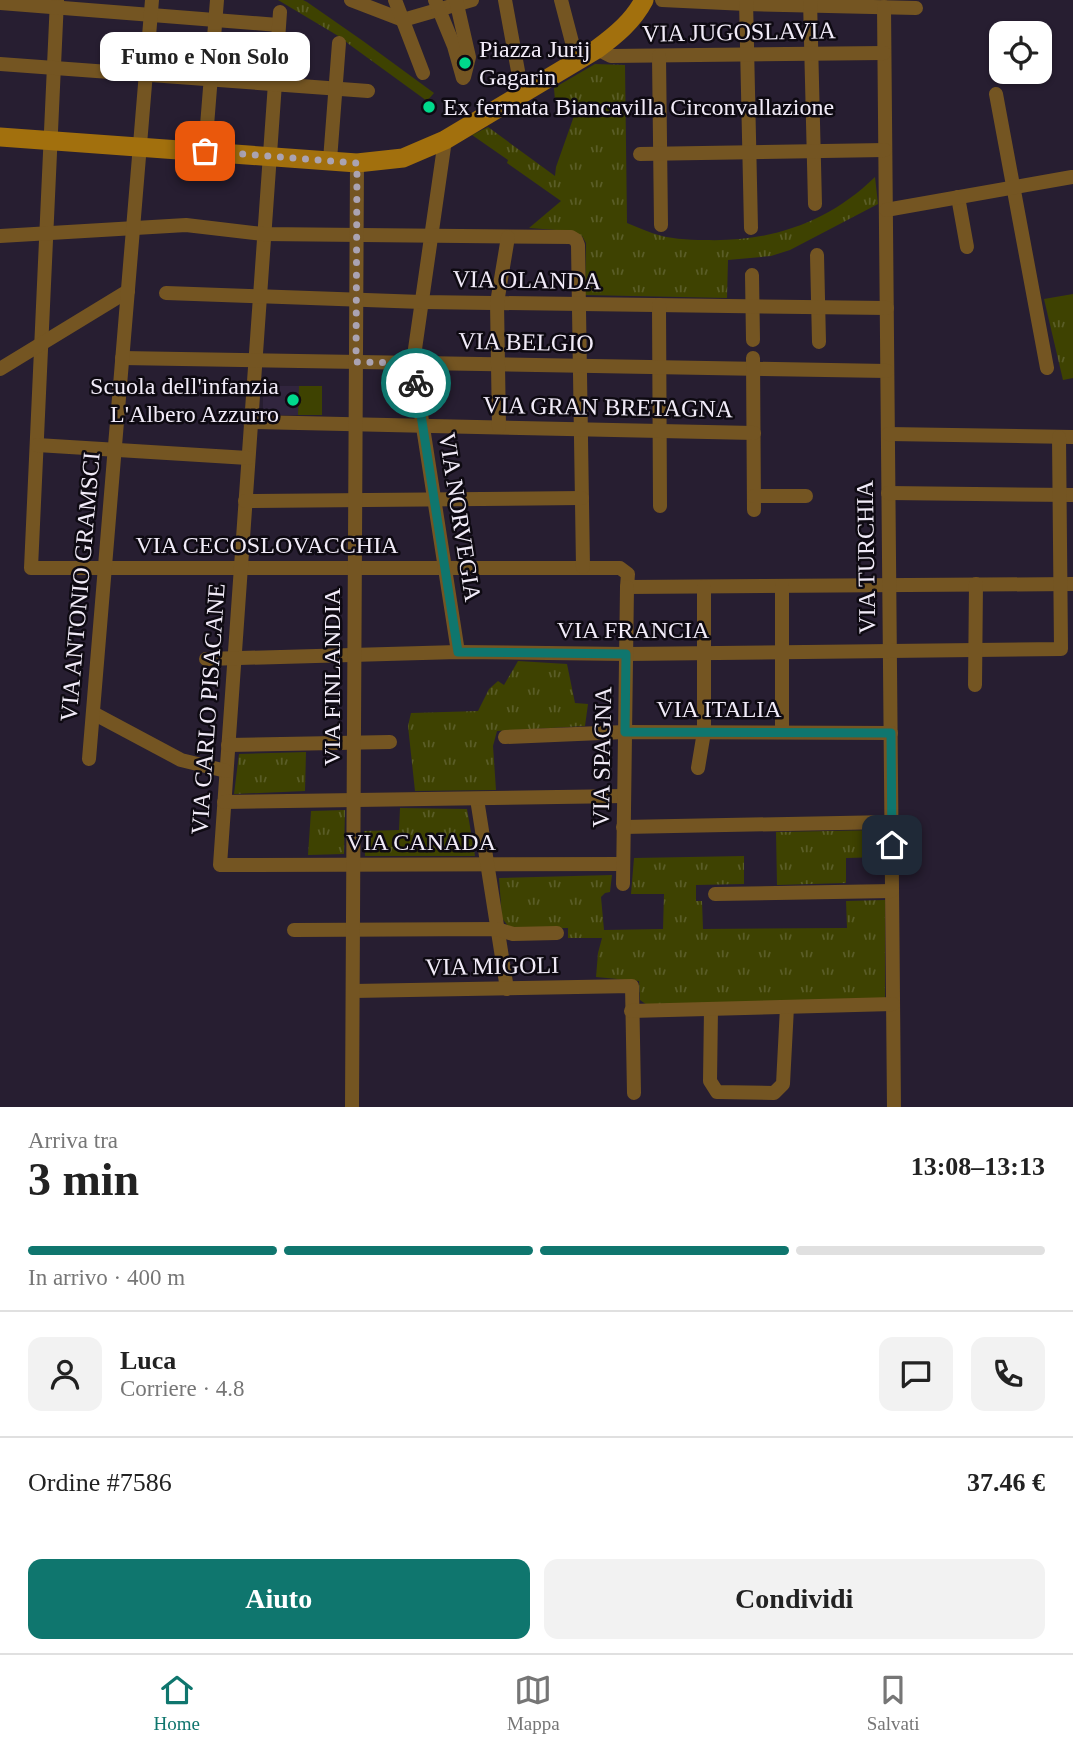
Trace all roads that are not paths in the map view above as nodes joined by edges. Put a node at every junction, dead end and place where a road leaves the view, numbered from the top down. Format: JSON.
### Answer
{"nodes":[{"id":1,"x":152,"y":0,"type":"edge"},
{"id":2,"x":217,"y":0,"type":"edge"},
{"id":3,"x":351,"y":0,"type":"edge"},
{"id":4,"x":395,"y":0,"type":"edge"},
{"id":5,"x":472,"y":0,"type":"edge"},
{"id":6,"x":505,"y":0,"type":"edge"},
{"id":7,"x":561,"y":0,"type":"edge"},
{"id":8,"x":643,"y":0,"type":"edge"},
{"id":9,"x":662,"y":0,"type":"edge"},
{"id":10,"x":456,"y":2,"type":"edge"},
{"id":11,"x":746,"y":2,"type":"edge"},
{"id":12,"x":810,"y":3,"type":"edge"},
{"id":13,"x":0,"y":4,"type":"edge"},
{"id":14,"x":56,"y":4,"type":"edge"},
{"id":15,"x":875,"y":4,"type":"edge"},
{"id":16,"x":437,"y":5,"type":"edge"},
{"id":17,"x":916,"y":8,"type":"dead end"},
{"id":18,"x":151,"y":15,"type":"junction"},
{"id":19,"x":216,"y":20,"type":"junction"},
{"id":20,"x":403,"y":20,"type":"junction"},
{"id":21,"x":572,"y":42,"type":"dead end"},
{"id":22,"x":339,"y":43,"type":"dead end"},
{"id":23,"x":597,"y":49,"type":"junction"},
{"id":24,"x":884,"y":53,"type":"junction"},
{"id":25,"x":811,"y":54,"type":"junction"},
{"id":26,"x":747,"y":55,"type":"junction"},
{"id":27,"x":659,"y":56,"type":"junction"},
{"id":28,"x":0,"y":64,"type":"edge"},
{"id":29,"x":53,"y":68,"type":"junction"},
{"id":30,"x":518,"y":71,"type":"dead end"},
{"id":31,"x":423,"y":73,"type":"dead end"},
{"id":32,"x":146,"y":75,"type":"junction"},
{"id":33,"x":211,"y":79,"type":"junction"},
{"id":34,"x":274,"y":84,"type":"junction"},
{"id":35,"x":335,"y":88,"type":"junction"},
{"id":36,"x":368,"y":91,"type":"dead end"},
{"id":37,"x":996,"y":94,"type":"dead end"},
{"id":38,"x":0,"y":137,"type":"edge"},
{"id":39,"x":445,"y":140,"type":"junction"},
{"id":40,"x":50,"y":141,"type":"junction"},
{"id":41,"x":140,"y":147,"type":"junction"},
{"id":42,"x":885,"y":150,"type":"junction"},
{"id":43,"x":205,"y":151,"type":"junction"},
{"id":44,"x":814,"y":151,"type":"junction"},
{"id":45,"x":750,"y":152,"type":"junction"},
{"id":46,"x":660,"y":153,"type":"junction"},
{"id":47,"x":640,"y":154,"type":"dead end"},
{"id":48,"x":269,"y":156,"type":"junction"},
{"id":49,"x":330,"y":160,"type":"junction"},
{"id":50,"x":357,"y":163,"type":"junction"},
{"id":51,"x":1072,"y":177,"type":"edge"},
{"id":52,"x":1014,"y":188,"type":"junction"},
{"id":53,"x":958,"y":197,"type":"junction"},
{"id":54,"x":815,"y":204,"type":"dead end"},
{"id":55,"x":886,"y":210,"type":"junction"},
{"id":56,"x":661,"y":225,"type":"dead end"},
{"id":57,"x":133,"y":228,"type":"junction"},
{"id":58,"x":751,"y":228,"type":"dead end"},
{"id":59,"x":46,"y":233,"type":"junction"},
{"id":60,"x":263,"y":234,"type":"junction"},
{"id":61,"x":357,"y":235,"type":"junction"},
{"id":62,"x":0,"y":236,"type":"edge"},
{"id":63,"x":431,"y":236,"type":"junction"},
{"id":64,"x":508,"y":237,"type":"junction"},
{"id":65,"x":967,"y":247,"type":"dead end"},
{"id":66,"x":817,"y":255,"type":"dead end"},
{"id":67,"x":752,"y":275,"type":"dead end"},
{"id":68,"x":128,"y":291,"type":"junction"},
{"id":69,"x":166,"y":293,"type":"dead end"},
{"id":70,"x":259,"y":297,"type":"junction"},
{"id":71,"x":356,"y":300,"type":"junction"},
{"id":72,"x":422,"y":302,"type":"junction"},
{"id":73,"x":497,"y":303,"type":"junction"},
{"id":74,"x":579,"y":304,"type":"junction"},
{"id":75,"x":659,"y":305,"type":"junction"},
{"id":76,"x":752,"y":306,"type":"junction"},
{"id":77,"x":818,"y":307,"type":"junction"},
{"id":78,"x":887,"y":308,"type":"junction"},
{"id":79,"x":753,"y":340,"type":"dead end"},
{"id":80,"x":819,"y":342,"type":"dead end"},
{"id":81,"x":41,"y":344,"type":"junction"},
{"id":82,"x":122,"y":358,"type":"junction"},
{"id":83,"x":255,"y":361,"type":"junction"},
{"id":84,"x":356,"y":362,"type":"junction"},
{"id":85,"x":413,"y":363,"type":"junction"},
{"id":86,"x":753,"y":364,"type":"junction"},
{"id":87,"x":498,"y":365,"type":"junction"},
{"id":88,"x":580,"y":366,"type":"junction"},
{"id":89,"x":660,"y":367,"type":"junction"},
{"id":90,"x":1047,"y":368,"type":"dead end"},
{"id":91,"x":0,"y":369,"type":"edge"},
{"id":92,"x":887,"y":371,"type":"junction"},
{"id":93,"x":250,"y":422,"type":"junction"},
{"id":94,"x":356,"y":424,"type":"junction"},
{"id":95,"x":423,"y":426,"type":"junction"},
{"id":96,"x":499,"y":427,"type":"junction"},
{"id":97,"x":581,"y":429,"type":"junction"},
{"id":98,"x":661,"y":431,"type":"junction"},
{"id":99,"x":754,"y":433,"type":"junction"},
{"id":100,"x":888,"y":434,"type":"junction"},
{"id":101,"x":1066,"y":437,"type":"edge"},
{"id":102,"x":37,"y":445,"type":"junction"},
{"id":103,"x":115,"y":450,"type":"junction"},
{"id":104,"x":248,"y":458,"type":"junction"},
{"id":105,"x":888,"y":493,"type":"junction"},
{"id":106,"x":1066,"y":495,"type":"edge"},
{"id":107,"x":806,"y":496,"type":"dead end"},
{"id":108,"x":582,"y":498,"type":"junction"},
{"id":109,"x":434,"y":499,"type":"junction"},
{"id":110,"x":355,"y":500,"type":"junction"},
{"id":111,"x":245,"y":501,"type":"junction"},
{"id":112,"x":660,"y":506,"type":"dead end"},
{"id":113,"x":240,"y":567,"type":"junction"},
{"id":114,"x":355,"y":567,"type":"junction"},
{"id":115,"x":444,"y":567,"type":"junction"},
{"id":116,"x":583,"y":567,"type":"junction"},
{"id":117,"x":105,"y":568,"type":"junction"},
{"id":118,"x":976,"y":584,"type":"junction"},
{"id":119,"x":1067,"y":584,"type":"edge"},
{"id":120,"x":889,"y":585,"type":"junction"},
{"id":121,"x":782,"y":586,"type":"junction"},
{"id":122,"x":627,"y":587,"type":"junction"},
{"id":123,"x":704,"y":587,"type":"junction"},
{"id":124,"x":976,"y":650,"type":"junction"},
{"id":125,"x":890,"y":651,"type":"junction"},
{"id":126,"x":458,"y":652,"type":"junction"},
{"id":127,"x":782,"y":652,"type":"junction"},
{"id":128,"x":704,"y":653,"type":"junction"},
{"id":129,"x":626,"y":654,"type":"junction"},
{"id":130,"x":355,"y":655,"type":"junction"},
{"id":131,"x":206,"y":659,"type":"dead end"},
{"id":132,"x":234,"y":659,"type":"junction"},
{"id":133,"x":975,"y":685,"type":"dead end"},
{"id":134,"x":93,"y":713,"type":"junction"},
{"id":135,"x":625,"y":732,"type":"junction"},
{"id":136,"x":704,"y":732,"type":"junction"},
{"id":137,"x":782,"y":732,"type":"junction"},
{"id":138,"x":891,"y":733,"type":"junction"},
{"id":139,"x":505,"y":737,"type":"dead end"},
{"id":140,"x":354,"y":742,"type":"junction"},
{"id":141,"x":390,"y":742,"type":"dead end"},
{"id":142,"x":228,"y":745,"type":"junction"},
{"id":143,"x":89,"y":759,"type":"dead end"},
{"id":144,"x":698,"y":768,"type":"dead end"},
{"id":145,"x":226,"y":771,"type":"junction"},
{"id":146,"x":624,"y":796,"type":"junction"},
{"id":147,"x":477,"y":799,"type":"junction"},
{"id":148,"x":354,"y":800,"type":"junction"},
{"id":149,"x":224,"y":802,"type":"junction"},
{"id":150,"x":891,"y":822,"type":"junction"},
{"id":151,"x":623,"y":827,"type":"junction"},
{"id":152,"x":488,"y":864,"type":"junction"},
{"id":153,"x":623,"y":864,"type":"junction"},
{"id":154,"x":220,"y":865,"type":"joint"},
{"id":155,"x":354,"y":865,"type":"junction"},
{"id":156,"x":623,"y":884,"type":"dead end"},
{"id":157,"x":892,"y":891,"type":"junction"},
{"id":158,"x":715,"y":894,"type":"dead end"},
{"id":159,"x":497,"y":929,"type":"junction"},
{"id":160,"x":294,"y":930,"type":"dead end"},
{"id":161,"x":353,"y":930,"type":"junction"},
{"id":162,"x":557,"y":933,"type":"dead end"},
{"id":163,"x":507,"y":989,"type":"junction"},
{"id":164,"x":353,"y":992,"type":"junction"},
{"id":165,"x":893,"y":1004,"type":"junction"},
{"id":166,"x":787,"y":1007,"type":"junction"},
{"id":167,"x":711,"y":1009,"type":"junction"},
{"id":168,"x":632,"y":1011,"type":"junction"},
{"id":169,"x":634,"y":1093,"type":"dead end"},
{"id":170,"x":352,"y":1107,"type":"edge"},
{"id":171,"x":894,"y":1107,"type":"edge"}],
"edges":[{"from":1,"to":18,"type":"street","name":"VIA ANTONIO GRAMSCI"},
{"from":2,"to":19,"type":"street"},
{"from":3,"to":20,"type":"street"},
{"from":4,"to":20,"type":"street"},
{"from":5,"to":10,"type":"street"},
{"from":6,"to":30,"type":"street"},
{"from":7,"to":21,"type":"street"},
{"from":8,"to":23,"type":"street"},
{"from":9,"to":11,"type":"street"},
{"from":10,"to":16,"type":"street"},
{"from":10,"to":16,"type":"street"},
{"from":11,"to":12,"type":"street"},
{"from":11,"to":26,"type":"street"},
{"from":12,"to":15,"type":"street"},
{"from":12,"to":25,"type":"street"},
{"from":13,"to":14,"type":"street"},
{"from":14,"to":18,"type":"street"},
{"from":14,"to":29,"type":"street"},
{"from":15,"to":17,"type":"street"},
{"from":15,"to":24,"type":"street","name":"VIA TURCHIA"},
{"from":16,"to":20,"type":"street"},
{"from":18,"to":19,"type":"street"},
{"from":18,"to":32,"type":"street","name":"VIA ANTONIO GRAMSCI"},
{"from":19,"to":33,"type":"street"},
{"from":19,"to":34,"type":"street","name":"VIA CARLO PISACANE"},
{"from":20,"to":31,"type":"street"},
{"from":22,"to":35,"type":"street"},
{"from":23,"to":27,"type":"street","name":"VIA JUGOSLAVIA"},
{"from":23,"to":39,"type":"street"},
{"from":24,"to":25,"type":"street","name":"VIA JUGOSLAVIA"},
{"from":24,"to":42,"type":"street","name":"VIA TURCHIA"},
{"from":25,"to":26,"type":"street","name":"VIA JUGOSLAVIA"},
{"from":25,"to":44,"type":"street"},
{"from":26,"to":27,"type":"street","name":"VIA JUGOSLAVIA"},
{"from":26,"to":45,"type":"street"},
{"from":27,"to":46,"type":"street"},
{"from":28,"to":29,"type":"street"},
{"from":29,"to":32,"type":"street"},
{"from":29,"to":40,"type":"street"},
{"from":32,"to":33,"type":"street"},
{"from":32,"to":41,"type":"street","name":"VIA ANTONIO GRAMSCI"},
{"from":33,"to":34,"type":"street"},
{"from":33,"to":43,"type":"street"},
{"from":34,"to":35,"type":"street"},
{"from":34,"to":48,"type":"street","name":"VIA CARLO PISACANE"},
{"from":35,"to":36,"type":"street"},
{"from":35,"to":49,"type":"street"},
{"from":37,"to":52,"type":"street"},
{"from":38,"to":40,"type":"street"},
{"from":39,"to":50,"type":"street"},
{"from":39,"to":63,"type":"street","name":"VIA NORVEGIA"},
{"from":40,"to":41,"type":"street"},
{"from":40,"to":59,"type":"street"},
{"from":41,"to":43,"type":"street"},
{"from":41,"to":57,"type":"street","name":"VIA ANTONIO GRAMSCI"},
{"from":42,"to":44,"type":"street"},
{"from":42,"to":55,"type":"street","name":"VIA TURCHIA"},
{"from":43,"to":48,"type":"street"},
{"from":44,"to":45,"type":"street"},
{"from":44,"to":54,"type":"street"},
{"from":45,"to":46,"type":"street"},
{"from":45,"to":58,"type":"street"},
{"from":46,"to":47,"type":"street"},
{"from":46,"to":56,"type":"street"},
{"from":48,"to":49,"type":"street"},
{"from":48,"to":60,"type":"street","name":"VIA CARLO PISACANE"},
{"from":49,"to":50,"type":"street"},
{"from":50,"to":61,"type":"street","name":"VIA FINLANDIA"},
{"from":51,"to":52,"type":"street"},
{"from":52,"to":53,"type":"street"},
{"from":52,"to":90,"type":"street"},
{"from":53,"to":55,"type":"street"},
{"from":53,"to":65,"type":"street"},
{"from":55,"to":78,"type":"street","name":"VIA TURCHIA"},
{"from":57,"to":59,"type":"street"},
{"from":57,"to":60,"type":"street"},
{"from":57,"to":68,"type":"street","name":"VIA ANTONIO GRAMSCI"},
{"from":59,"to":62,"type":"street"},
{"from":59,"to":81,"type":"street"},
{"from":60,"to":61,"type":"street"},
{"from":60,"to":70,"type":"street","name":"VIA CARLO PISACANE"},
{"from":61,"to":63,"type":"street"},
{"from":61,"to":71,"type":"street","name":"VIA FINLANDIA"},
{"from":63,"to":64,"type":"street"},
{"from":63,"to":72,"type":"street","name":"VIA NORVEGIA"},
{"from":64,"to":73,"type":"street"},
{"from":64,"to":74,"type":"street"},
{"from":66,"to":77,"type":"street"},
{"from":67,"to":76,"type":"street"},
{"from":68,"to":81,"type":"street"},
{"from":68,"to":82,"type":"street","name":"VIA ANTONIO GRAMSCI"},
{"from":69,"to":70,"type":"street","name":"VIA OLANDA"},
{"from":70,"to":71,"type":"street","name":"VIA OLANDA"},
{"from":70,"to":83,"type":"street","name":"VIA CARLO PISACANE"},
{"from":71,"to":72,"type":"street","name":"VIA OLANDA"},
{"from":71,"to":84,"type":"street","name":"VIA FINLANDIA"},
{"from":72,"to":73,"type":"street","name":"VIA OLANDA"},
{"from":72,"to":85,"type":"street","name":"VIA NORVEGIA"},
{"from":73,"to":74,"type":"street","name":"VIA OLANDA"},
{"from":73,"to":87,"type":"street"},
{"from":74,"to":75,"type":"street","name":"VIA OLANDA"},
{"from":74,"to":88,"type":"street"},
{"from":75,"to":76,"type":"street","name":"VIA OLANDA"},
{"from":75,"to":89,"type":"street"},
{"from":76,"to":77,"type":"street","name":"VIA OLANDA"},
{"from":76,"to":79,"type":"street"},
{"from":77,"to":78,"type":"street","name":"VIA OLANDA"},
{"from":77,"to":80,"type":"street"},
{"from":78,"to":92,"type":"street","name":"VIA TURCHIA"},
{"from":81,"to":91,"type":"street"},
{"from":81,"to":102,"type":"street"},
{"from":82,"to":83,"type":"street","name":"VIA BELGIO"},
{"from":82,"to":103,"type":"street","name":"VIA ANTONIO GRAMSCI"},
{"from":83,"to":84,"type":"street","name":"VIA BELGIO"},
{"from":83,"to":93,"type":"street","name":"VIA CARLO PISACANE"},
{"from":84,"to":85,"type":"street","name":"VIA BELGIO"},
{"from":84,"to":94,"type":"street","name":"VIA FINLANDIA"},
{"from":85,"to":87,"type":"street","name":"VIA BELGIO"},
{"from":85,"to":95,"type":"street","name":"VIA NORVEGIA"},
{"from":86,"to":89,"type":"street","name":"VIA BELGIO"},
{"from":86,"to":92,"type":"street","name":"VIA BELGIO"},
{"from":86,"to":99,"type":"street"},
{"from":87,"to":88,"type":"street","name":"VIA BELGIO"},
{"from":87,"to":96,"type":"street"},
{"from":88,"to":89,"type":"street","name":"VIA BELGIO"},
{"from":88,"to":97,"type":"street"},
{"from":89,"to":98,"type":"street"},
{"from":92,"to":100,"type":"street","name":"VIA TURCHIA"},
{"from":93,"to":94,"type":"street","name":"VIA GRAN BRETAGNA"},
{"from":93,"to":104,"type":"street","name":"VIA CARLO PISACANE"},
{"from":94,"to":95,"type":"street","name":"VIA GRAN BRETAGNA"},
{"from":94,"to":110,"type":"street","name":"VIA FINLANDIA"},
{"from":95,"to":96,"type":"street","name":"VIA GRAN BRETAGNA"},
{"from":95,"to":109,"type":"street","name":"VIA NORVEGIA"},
{"from":96,"to":97,"type":"street","name":"VIA GRAN BRETAGNA"},
{"from":97,"to":98,"type":"street","name":"VIA GRAN BRETAGNA"},
{"from":97,"to":108,"type":"street"},
{"from":98,"to":99,"type":"street","name":"VIA GRAN BRETAGNA"},
{"from":98,"to":112,"type":"street"},
{"from":99,"to":107,"type":"street"},
{"from":100,"to":101,"type":"street"},
{"from":100,"to":105,"type":"street","name":"VIA TURCHIA"},
{"from":101,"to":106,"type":"street"},
{"from":102,"to":103,"type":"street"},
{"from":102,"to":117,"type":"street","name":"VIA CECOSLOVACCHIA"},
{"from":103,"to":104,"type":"street"},
{"from":103,"to":117,"type":"street","name":"VIA ANTONIO GRAMSCI"},
{"from":104,"to":111,"type":"street","name":"VIA CARLO PISACANE"},
{"from":105,"to":106,"type":"street"},
{"from":105,"to":120,"type":"street","name":"VIA TURCHIA"},
{"from":106,"to":119,"type":"street"},
{"from":108,"to":109,"type":"street"},
{"from":108,"to":116,"type":"street"},
{"from":109,"to":110,"type":"street"},
{"from":109,"to":115,"type":"street","name":"VIA NORVEGIA"},
{"from":110,"to":111,"type":"street"},
{"from":110,"to":114,"type":"street","name":"VIA FINLANDIA"},
{"from":111,"to":113,"type":"street","name":"VIA CARLO PISACANE"},
{"from":113,"to":114,"type":"street","name":"VIA CECOSLOVACCHIA"},
{"from":113,"to":117,"type":"street","name":"VIA CECOSLOVACCHIA"},
{"from":113,"to":132,"type":"street","name":"VIA CARLO PISACANE"},
{"from":114,"to":115,"type":"street","name":"VIA CECOSLOVACCHIA"},
{"from":114,"to":130,"type":"street","name":"VIA FINLANDIA"},
{"from":115,"to":116,"type":"street","name":"VIA CECOSLOVACCHIA"},
{"from":115,"to":126,"type":"street","name":"VIA NORVEGIA"},
{"from":116,"to":122,"type":"street","name":"VIA CECOSLOVACCHIA"},
{"from":117,"to":134,"type":"street","name":"VIA ANTONIO GRAMSCI"},
{"from":118,"to":119,"type":"street"},
{"from":118,"to":120,"type":"street"},
{"from":118,"to":124,"type":"street"},
{"from":119,"to":124,"type":"street","name":"VIA FRANCIA"},
{"from":120,"to":121,"type":"street"},
{"from":120,"to":125,"type":"street","name":"VIA TURCHIA"},
{"from":121,"to":123,"type":"street"},
{"from":121,"to":127,"type":"street"},
{"from":122,"to":123,"type":"street"},
{"from":122,"to":129,"type":"street","name":"VIA SPAGNA"},
{"from":123,"to":128,"type":"street"},
{"from":124,"to":125,"type":"street","name":"VIA FRANCIA"},
{"from":124,"to":133,"type":"street"},
{"from":125,"to":127,"type":"street","name":"VIA FRANCIA"},
{"from":125,"to":138,"type":"street","name":"VIA TURCHIA"},
{"from":126,"to":129,"type":"street","name":"VIA FRANCIA"},
{"from":126,"to":130,"type":"street","name":"VIA FRANCIA"},
{"from":127,"to":128,"type":"street","name":"VIA FRANCIA"},
{"from":127,"to":137,"type":"street"},
{"from":128,"to":129,"type":"street","name":"VIA FRANCIA"},
{"from":128,"to":136,"type":"street"},
{"from":129,"to":135,"type":"street","name":"VIA SPAGNA"},
{"from":130,"to":132,"type":"street","name":"VIA FRANCIA"},
{"from":130,"to":140,"type":"street","name":"VIA FINLANDIA"},
{"from":131,"to":132,"type":"street","name":"VIA FRANCIA"},
{"from":132,"to":142,"type":"street","name":"VIA CARLO PISACANE"},
{"from":134,"to":143,"type":"street","name":"VIA ANTONIO GRAMSCI"},
{"from":134,"to":145,"type":"street"},
{"from":135,"to":136,"type":"street","name":"VIA ITALIA"},
{"from":135,"to":139,"type":"street","name":"VIA ITALIA"},
{"from":135,"to":146,"type":"street","name":"VIA SPAGNA"},
{"from":136,"to":137,"type":"street","name":"VIA ITALIA"},
{"from":136,"to":144,"type":"street"},
{"from":137,"to":138,"type":"street","name":"VIA ITALIA"},
{"from":138,"to":150,"type":"street","name":"VIA TURCHIA"},
{"from":140,"to":141,"type":"street"},
{"from":140,"to":142,"type":"street"},
{"from":140,"to":148,"type":"street","name":"VIA FINLANDIA"},
{"from":142,"to":145,"type":"street","name":"VIA CARLO PISACANE"},
{"from":145,"to":149,"type":"street","name":"VIA CARLO PISACANE"},
{"from":146,"to":147,"type":"street"},
{"from":146,"to":151,"type":"street","name":"VIA SPAGNA"},
{"from":147,"to":148,"type":"street"},
{"from":147,"to":152,"type":"street"},
{"from":148,"to":149,"type":"street"},
{"from":148,"to":155,"type":"street","name":"VIA FINLANDIA"},
{"from":149,"to":154,"type":"street","name":"VIA CARLO PISACANE"},
{"from":150,"to":151,"type":"street"},
{"from":150,"to":157,"type":"street","name":"VIA TURCHIA"},
{"from":151,"to":153,"type":"street","name":"VIA SPAGNA"},
{"from":152,"to":153,"type":"street","name":"VIA CANADA"},
{"from":152,"to":155,"type":"street","name":"VIA CANADA"},
{"from":152,"to":159,"type":"street"},
{"from":153,"to":156,"type":"street","name":"VIA SPAGNA"},
{"from":154,"to":155,"type":"street","name":"VIA CANADA"},
{"from":155,"to":161,"type":"street","name":"VIA FINLANDIA"},
{"from":157,"to":158,"type":"street"},
{"from":157,"to":165,"type":"street","name":"VIA TURCHIA"},
{"from":159,"to":161,"type":"street"},
{"from":159,"to":162,"type":"street"},
{"from":159,"to":163,"type":"street"},
{"from":160,"to":161,"type":"street"},
{"from":161,"to":164,"type":"street","name":"VIA FINLANDIA"},
{"from":163,"to":164,"type":"street","name":"VIA MIGOLI"},
{"from":163,"to":168,"type":"street","name":"VIA MIGOLI"},
{"from":164,"to":170,"type":"street","name":"VIA FINLANDIA"},
{"from":165,"to":166,"type":"street"},
{"from":165,"to":171,"type":"street","name":"VIA TURCHIA"},
{"from":166,"to":167,"type":"street"},
{"from":166,"to":167,"type":"street"},
{"from":167,"to":168,"type":"street"},
{"from":168,"to":169,"type":"street"}]}
